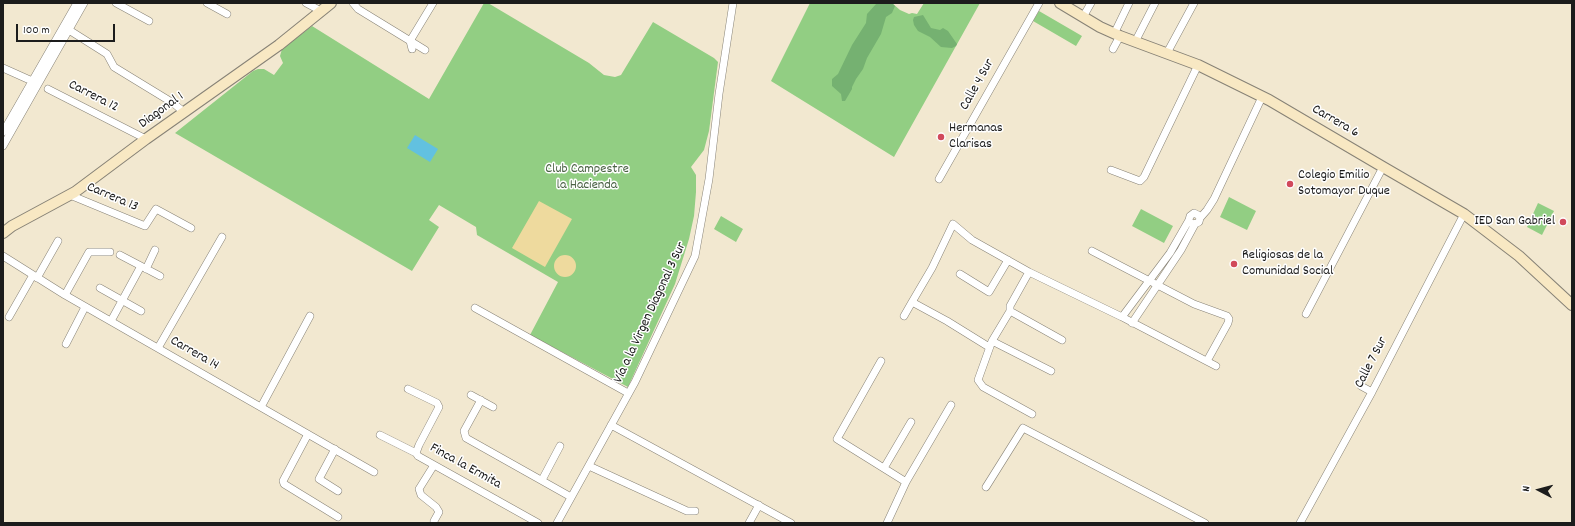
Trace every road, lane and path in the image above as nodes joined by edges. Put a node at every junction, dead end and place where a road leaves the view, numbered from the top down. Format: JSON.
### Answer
{"nodes":[{"id":1,"x":77,"y":3,"type":"edge"},
{"id":2,"x":84,"y":3,"type":"edge"},
{"id":3,"x":116,"y":3,"type":"edge"},
{"id":4,"x":207,"y":3,"type":"edge"},
{"id":5,"x":306,"y":3,"type":"edge"},
{"id":6,"x":331,"y":3,"type":"edge"},
{"id":7,"x":352,"y":3,"type":"edge"},
{"id":8,"x":433,"y":3,"type":"edge"},
{"id":9,"x":733,"y":3,"type":"edge"},
{"id":10,"x":1039,"y":3,"type":"edge"},
{"id":11,"x":1060,"y":3,"type":"edge"},
{"id":12,"x":1091,"y":3,"type":"edge"},
{"id":13,"x":1129,"y":3,"type":"edge"},
{"id":14,"x":1155,"y":3,"type":"edge"},
{"id":15,"x":1194,"y":3,"type":"edge"},
{"id":16,"x":320,"y":11,"type":"junction"},
{"id":17,"x":226,"y":14,"type":"dead end"},
{"id":18,"x":1083,"y":17,"type":"junction"},
{"id":19,"x":149,"y":21,"type":"dead end"},
{"id":20,"x":69,"y":30,"type":"junction"},
{"id":21,"x":1117,"y":35,"type":"junction"},
{"id":22,"x":410,"y":41,"type":"junction"},
{"id":23,"x":1135,"y":42,"type":"junction"},
{"id":24,"x":412,"y":48,"type":"dead end"},
{"id":25,"x":1113,"y":49,"type":"dead end"},
{"id":26,"x":425,"y":50,"type":"dead end"},
{"id":27,"x":1167,"y":53,"type":"junction"},
{"id":28,"x":1198,"y":65,"type":"junction"},
{"id":29,"x":3,"y":68,"type":"edge"},
{"id":30,"x":32,"y":81,"type":"junction"},
{"id":31,"x":48,"y":89,"type":"dead end"},
{"id":32,"x":1262,"y":97,"type":"junction"},
{"id":33,"x":184,"y":112,"type":"junction"},
{"id":34,"x":3,"y":132,"type":"edge"},
{"id":35,"x":146,"y":139,"type":"junction"},
{"id":36,"x":3,"y":146,"type":"edge"},
{"id":37,"x":1383,"y":167,"type":"junction"},
{"id":38,"x":1111,"y":170,"type":"dead end"},
{"id":39,"x":939,"y":180,"type":"dead end"},
{"id":40,"x":70,"y":195,"type":"junction"},
{"id":41,"x":1464,"y":214,"type":"junction"},
{"id":42,"x":1192,"y":222,"type":"junction"},
{"id":43,"x":191,"y":228,"type":"dead end"},
{"id":44,"x":3,"y":233,"type":"edge"},
{"id":45,"x":1180,"y":236,"type":"junction"},
{"id":46,"x":222,"y":237,"type":"dead end"},
{"id":47,"x":1187,"y":240,"type":"junction"},
{"id":48,"x":58,"y":241,"type":"dead end"},
{"id":49,"x":155,"y":250,"type":"dead end"},
{"id":50,"x":1092,"y":251,"type":"dead end"},
{"id":51,"x":110,"y":252,"type":"dead end"},
{"id":52,"x":120,"y":255,"type":"dead end"},
{"id":53,"x":3,"y":256,"type":"edge"},
{"id":54,"x":1008,"y":260,"type":"junction"},
{"id":55,"x":143,"y":267,"type":"junction"},
{"id":56,"x":1164,"y":268,"type":"junction"},
{"id":57,"x":1029,"y":272,"type":"junction"},
{"id":58,"x":960,"y":274,"type":"dead end"},
{"id":59,"x":160,"y":276,"type":"dead end"},
{"id":60,"x":35,"y":277,"type":"junction"},
{"id":61,"x":1149,"y":280,"type":"junction"},
{"id":62,"x":1158,"y":284,"type":"junction"},
{"id":63,"x":100,"y":288,"type":"dead end"},
{"id":64,"x":65,"y":295,"type":"junction"},
{"id":65,"x":121,"y":300,"type":"junction"},
{"id":66,"x":912,"y":302,"type":"junction"},
{"id":67,"x":1572,"y":305,"type":"edge"},
{"id":68,"x":86,"y":307,"type":"junction"},
{"id":69,"x":475,"y":308,"type":"dead end"},
{"id":70,"x":1130,"y":309,"type":"junction"},
{"id":71,"x":141,"y":311,"type":"dead end"},
{"id":72,"x":1010,"y":311,"type":"junction"},
{"id":73,"x":1138,"y":314,"type":"junction"},
{"id":74,"x":1306,"y":314,"type":"dead end"},
{"id":75,"x":310,"y":316,"type":"dead end"},
{"id":76,"x":904,"y":316,"type":"dead end"},
{"id":77,"x":9,"y":317,"type":"dead end"},
{"id":78,"x":1122,"y":317,"type":"junction"},
{"id":79,"x":110,"y":321,"type":"junction"},
{"id":80,"x":1132,"y":323,"type":"junction"},
{"id":81,"x":1062,"y":340,"type":"dead end"},
{"id":82,"x":66,"y":344,"type":"dead end"},
{"id":83,"x":990,"y":344,"type":"junction"},
{"id":84,"x":158,"y":348,"type":"junction"},
{"id":85,"x":880,"y":361,"type":"dead end"},
{"id":86,"x":1207,"y":361,"type":"junction"},
{"id":87,"x":1216,"y":366,"type":"dead end"},
{"id":88,"x":1051,"y":371,"type":"dead end"},
{"id":89,"x":1362,"y":386,"type":"dead end"},
{"id":90,"x":408,"y":389,"type":"dead end"},
{"id":91,"x":1372,"y":392,"type":"junction"},
{"id":92,"x":628,"y":393,"type":"junction"},
{"id":93,"x":471,"y":395,"type":"dead end"},
{"id":94,"x":481,"y":400,"type":"junction"},
{"id":95,"x":951,"y":405,"type":"dead end"},
{"id":96,"x":261,"y":407,"type":"junction"},
{"id":97,"x":493,"y":407,"type":"dead end"},
{"id":98,"x":1032,"y":414,"type":"dead end"},
{"id":99,"x":911,"y":422,"type":"dead end"},
{"id":100,"x":612,"y":425,"type":"junction"},
{"id":101,"x":308,"y":434,"type":"junction"},
{"id":102,"x":380,"y":435,"type":"dead end"},
{"id":103,"x":560,"y":446,"type":"dead end"},
{"id":104,"x":335,"y":449,"type":"junction"},
{"id":105,"x":416,"y":453,"type":"junction"},
{"id":106,"x":434,"y":465,"type":"junction"},
{"id":107,"x":589,"y":466,"type":"junction"},
{"id":108,"x":884,"y":468,"type":"junction"},
{"id":109,"x":374,"y":472,"type":"dead end"},
{"id":110,"x":542,"y":480,"type":"junction"},
{"id":111,"x":906,"y":482,"type":"junction"},
{"id":112,"x":986,"y":487,"type":"dead end"},
{"id":113,"x":338,"y":490,"type":"dead end"},
{"id":114,"x":571,"y":497,"type":"junction"},
{"id":115,"x":759,"y":505,"type":"junction"},
{"id":116,"x":695,"y":511,"type":"dead end"},
{"id":117,"x":338,"y":517,"type":"dead end"},
{"id":118,"x":434,"y":520,"type":"dead end"},
{"id":119,"x":538,"y":523,"type":"edge"},
{"id":120,"x":557,"y":523,"type":"edge"},
{"id":121,"x":749,"y":523,"type":"edge"},
{"id":122,"x":791,"y":523,"type":"edge"},
{"id":123,"x":887,"y":523,"type":"edge"},
{"id":124,"x":1205,"y":523,"type":"edge"},
{"id":125,"x":1300,"y":523,"type":"edge"}],
"edges":[{"from":1,"to":30,"type":"street"},
{"from":2,"to":20,"type":"street"},
{"from":3,"to":19,"type":"street"},
{"from":4,"to":17,"type":"street"},
{"from":5,"to":16,"type":"street"},
{"from":6,"to":16,"type":"main road","name":"Diagonal 1"},
{"from":7,"to":22,"type":"street"},
{"from":8,"to":22,"type":"street"},
{"from":9,"to":92,"type":"street","name":"Vía a la Virgen Diagonal 3 Sur"},
{"from":10,"to":39,"type":"street","name":"Calle 4 Sur"},
{"from":11,"to":18,"type":"main road","name":"Carrera 6"},
{"from":12,"to":18,"type":"street"},
{"from":13,"to":21,"type":"street"},
{"from":14,"to":23,"type":"street"},
{"from":15,"to":27,"type":"street"},
{"from":16,"to":33,"type":"main road","name":"Diagonal 1"},
{"from":18,"to":21,"type":"main road","name":"Carrera 6"},
{"from":20,"to":33,"type":"street"},
{"from":20,"to":36,"type":"street"},
{"from":21,"to":23,"type":"main road","name":"Carrera 6"},
{"from":21,"to":25,"type":"street"},
{"from":22,"to":24,"type":"street"},
{"from":22,"to":26,"type":"street"},
{"from":23,"to":27,"type":"main road","name":"Carrera 6"},
{"from":27,"to":28,"type":"main road","name":"Carrera 6"},
{"from":28,"to":32,"type":"main road","name":"Carrera 6"},
{"from":28,"to":38,"type":"street"},
{"from":29,"to":30,"type":"street"},
{"from":30,"to":34,"type":"street"},
{"from":31,"to":35,"type":"street","name":"Carrera 12"},
{"from":32,"to":37,"type":"main road","name":"Carrera 6"},
{"from":32,"to":42,"type":"street"},
{"from":33,"to":35,"type":"main road","name":"Diagonal 1"},
{"from":35,"to":40,"type":"main road","name":"Diagonal 1"},
{"from":37,"to":41,"type":"main road","name":"Carrera 6"},
{"from":37,"to":74,"type":"street"},
{"from":40,"to":43,"type":"street","name":"Carrera 13"},
{"from":40,"to":44,"type":"main road","name":"Diagonal 1"},
{"from":41,"to":67,"type":"main road","name":"Carrera 6"},
{"from":41,"to":91,"type":"street","name":"Calle 7 Sur"},
{"from":42,"to":45,"type":"street"},
{"from":42,"to":47,"type":"street"},
{"from":45,"to":47,"type":"street"},
{"from":45,"to":56,"type":"street"},
{"from":46,"to":84,"type":"street"},
{"from":47,"to":56,"type":"street"},
{"from":48,"to":60,"type":"street"},
{"from":49,"to":55,"type":"street"},
{"from":50,"to":61,"type":"street"},
{"from":51,"to":64,"type":"street"},
{"from":52,"to":55,"type":"street"},
{"from":53,"to":60,"type":"street","name":"Carrera 14"},
{"from":54,"to":57,"type":"street"},
{"from":54,"to":58,"type":"street"},
{"from":54,"to":66,"type":"street"},
{"from":55,"to":59,"type":"street"},
{"from":55,"to":65,"type":"street"},
{"from":56,"to":61,"type":"street"},
{"from":56,"to":62,"type":"street"},
{"from":57,"to":72,"type":"street"},
{"from":57,"to":78,"type":"street"},
{"from":60,"to":64,"type":"street","name":"Carrera 14"},
{"from":60,"to":77,"type":"street"},
{"from":61,"to":62,"type":"street"},
{"from":61,"to":70,"type":"street"},
{"from":62,"to":73,"type":"street"},
{"from":62,"to":86,"type":"street"},
{"from":63,"to":65,"type":"street"},
{"from":64,"to":68,"type":"street","name":"Carrera 14"},
{"from":65,"to":71,"type":"street"},
{"from":65,"to":79,"type":"street"},
{"from":66,"to":76,"type":"street"},
{"from":66,"to":83,"type":"street"},
{"from":68,"to":79,"type":"street","name":"Carrera 14"},
{"from":68,"to":82,"type":"street"},
{"from":69,"to":92,"type":"street"},
{"from":70,"to":73,"type":"street"},
{"from":70,"to":78,"type":"street"},
{"from":72,"to":81,"type":"street"},
{"from":72,"to":83,"type":"street"},
{"from":73,"to":80,"type":"street"},
{"from":75,"to":96,"type":"street"},
{"from":78,"to":80,"type":"street"},
{"from":79,"to":84,"type":"street","name":"Carrera 14"},
{"from":80,"to":86,"type":"street"},
{"from":83,"to":88,"type":"street"},
{"from":83,"to":98,"type":"street"},
{"from":84,"to":96,"type":"street","name":"Carrera 14"},
{"from":85,"to":108,"type":"street"},
{"from":86,"to":87,"type":"street"},
{"from":89,"to":91,"type":"street"},
{"from":90,"to":105,"type":"street","name":"Finca la Ermita"},
{"from":91,"to":125,"type":"street","name":"Calle 7 Sur"},
{"from":92,"to":100,"type":"street","name":"Vía a la Virgen Diagonal 3 Sur"},
{"from":93,"to":94,"type":"street"},
{"from":94,"to":97,"type":"street"},
{"from":94,"to":110,"type":"street"},
{"from":95,"to":111,"type":"street"},
{"from":96,"to":101,"type":"street","name":"Carrera 14"},
{"from":99,"to":108,"type":"street"},
{"from":100,"to":107,"type":"street","name":"Vía a la Virgen Diagonal 3 Sur"},
{"from":100,"to":115,"type":"street"},
{"from":101,"to":104,"type":"street","name":"Carrera 14"},
{"from":101,"to":117,"type":"street"},
{"from":102,"to":105,"type":"street"},
{"from":103,"to":110,"type":"street"},
{"from":104,"to":109,"type":"street","name":"Carrera 14"},
{"from":104,"to":113,"type":"street"},
{"from":105,"to":106,"type":"street","name":"Finca la Ermita"},
{"from":106,"to":118,"type":"street"},
{"from":106,"to":119,"type":"street","name":"Finca la Ermita"},
{"from":107,"to":114,"type":"street","name":"Vía a la Virgen Diagonal 3 Sur"},
{"from":107,"to":116,"type":"street"},
{"from":108,"to":111,"type":"street"},
{"from":110,"to":114,"type":"street"},
{"from":111,"to":123,"type":"street"},
{"from":112,"to":124,"type":"street"},
{"from":114,"to":120,"type":"street","name":"Vía a la Virgen Diagonal 3 Sur"},
{"from":115,"to":121,"type":"street"},
{"from":115,"to":122,"type":"street"}]}
